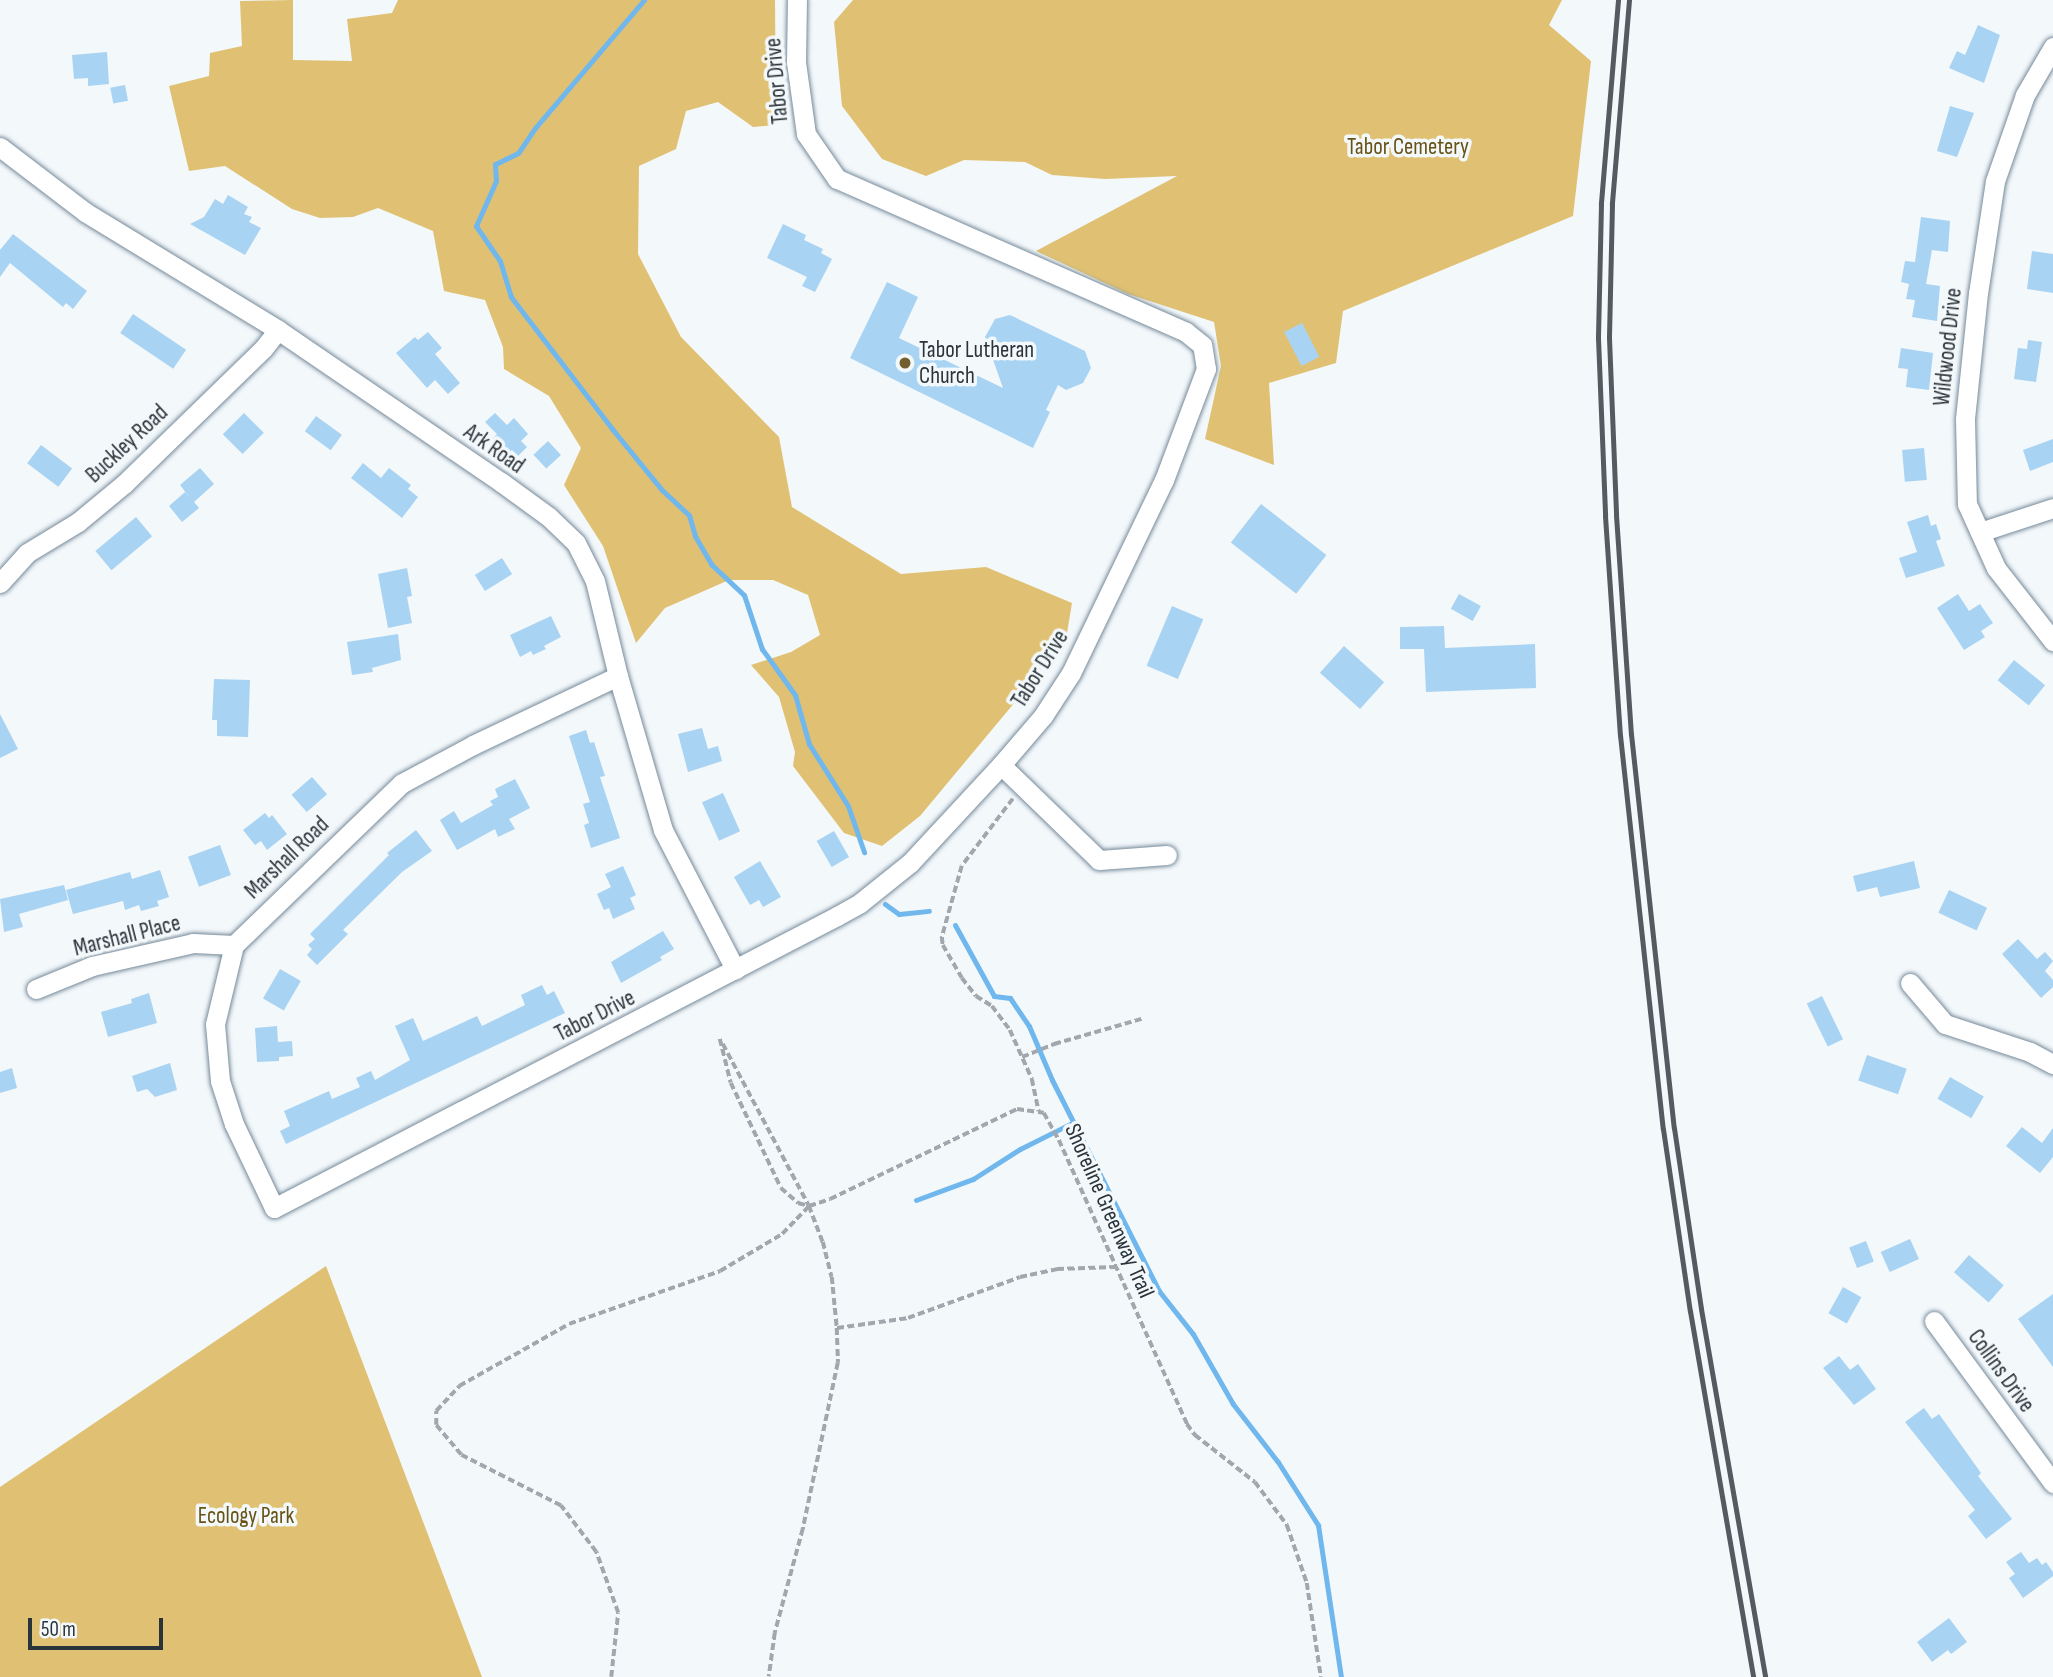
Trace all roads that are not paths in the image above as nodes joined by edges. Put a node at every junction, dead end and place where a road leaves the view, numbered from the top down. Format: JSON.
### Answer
{"nodes":[{"id":1,"x":797,"y":0,"type":"edge"},
{"id":2,"x":2053,"y":47,"type":"edge"},
{"id":3,"x":0,"y":147,"type":"edge"},
{"id":4,"x":278,"y":330,"type":"junction"},
{"id":5,"x":2053,"y":508,"type":"edge"},
{"id":6,"x":1980,"y":532,"type":"junction"},
{"id":7,"x":0,"y":583,"type":"edge"},
{"id":8,"x":2053,"y":641,"type":"edge"},
{"id":9,"x":618,"y":676,"type":"junction"},
{"id":10,"x":1001,"y":765,"type":"junction"},
{"id":11,"x":1167,"y":855,"type":"dead end"},
{"id":12,"x":234,"y":945,"type":"junction"},
{"id":13,"x":735,"y":969,"type":"junction"},
{"id":14,"x":1910,"y":983,"type":"dead end"},
{"id":15,"x":36,"y":989,"type":"dead end"},
{"id":16,"x":2053,"y":1064,"type":"edge"},
{"id":17,"x":1934,"y":1321,"type":"dead end"},
{"id":18,"x":2053,"y":1483,"type":"edge"}],
"edges":[{"from":1,"to":10,"type":"street","name":"Tabor Drive"},
{"from":2,"to":6,"type":"street","name":"Wildwood Drive"},
{"from":3,"to":4,"type":"street","name":"Ark Road"},
{"from":4,"to":7,"type":"street","name":"Buckley Road"},
{"from":4,"to":9,"type":"street","name":"Ark Road"},
{"from":5,"to":6,"type":"street"},
{"from":6,"to":8,"type":"street","name":"Wildwood Drive"},
{"from":9,"to":12,"type":"street","name":"Marshall Road"},
{"from":9,"to":13,"type":"street","name":"Ark Road"},
{"from":10,"to":11,"type":"street"},
{"from":10,"to":13,"type":"street","name":"Tabor Drive"},
{"from":12,"to":13,"type":"street","name":"Tabor Drive"},
{"from":12,"to":15,"type":"street","name":"Marshall Place"},
{"from":14,"to":16,"type":"street"},
{"from":17,"to":18,"type":"street","name":"Collins Drive"}]}
